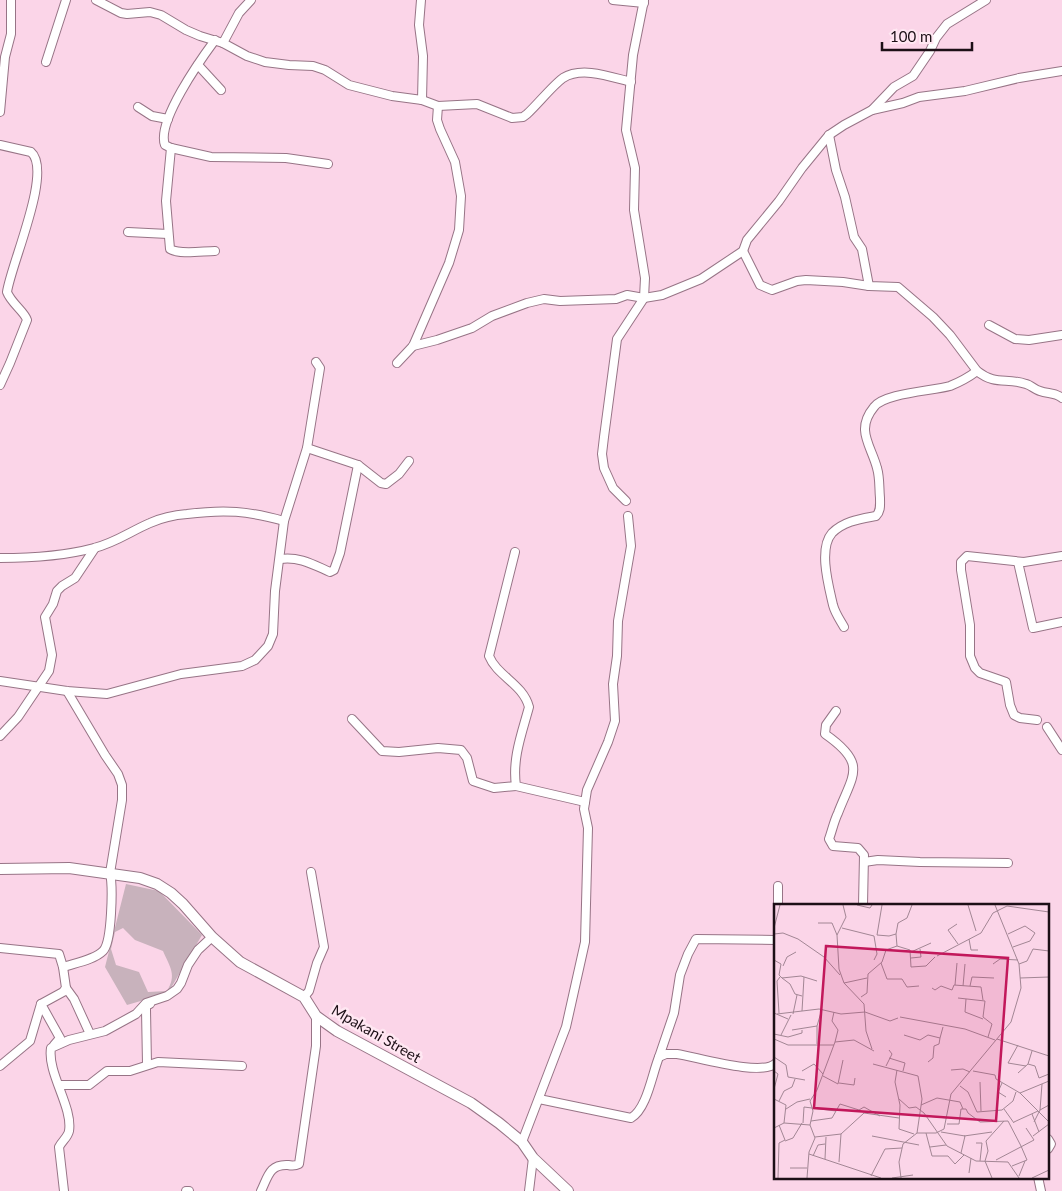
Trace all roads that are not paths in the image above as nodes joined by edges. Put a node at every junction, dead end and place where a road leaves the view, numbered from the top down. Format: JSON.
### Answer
{"nodes":[{"id":1,"x":11,"y":0,"type":"edge"},
{"id":2,"x":66,"y":0,"type":"edge"},
{"id":3,"x":96,"y":0,"type":"edge"},
{"id":4,"x":251,"y":0,"type":"edge"},
{"id":5,"x":421,"y":0,"type":"edge"},
{"id":6,"x":613,"y":0,"type":"edge"},
{"id":7,"x":986,"y":0,"type":"edge"},
{"id":8,"x":644,"y":2,"type":"edge"},
{"id":9,"x":215,"y":40,"type":"junction"},
{"id":10,"x":223,"y":43,"type":"junction"},
{"id":11,"x":46,"y":62,"type":"dead end"},
{"id":12,"x":198,"y":65,"type":"junction"},
{"id":13,"x":1062,"y":71,"type":"edge"},
{"id":14,"x":631,"y":82,"type":"junction"},
{"id":15,"x":221,"y":90,"type":"dead end"},
{"id":16,"x":422,"y":100,"type":"junction"},
{"id":17,"x":138,"y":106,"type":"dead end"},
{"id":18,"x":438,"y":106,"type":"junction"},
{"id":19,"x":872,"y":110,"type":"junction"},
{"id":20,"x":0,"y":112,"type":"edge"},
{"id":21,"x":168,"y":119,"type":"junction"},
{"id":22,"x":829,"y":135,"type":"junction"},
{"id":23,"x":0,"y":145,"type":"edge"},
{"id":24,"x":171,"y":148,"type":"junction"},
{"id":25,"x":328,"y":164,"type":"dead end"},
{"id":26,"x":128,"y":232,"type":"dead end"},
{"id":27,"x":168,"y":234,"type":"junction"},
{"id":28,"x":215,"y":251,"type":"dead end"},
{"id":29,"x":743,"y":251,"type":"junction"},
{"id":30,"x":869,"y":286,"type":"junction"},
{"id":31,"x":644,"y":298,"type":"junction"},
{"id":32,"x":989,"y":325,"type":"dead end"},
{"id":33,"x":1062,"y":335,"type":"edge"},
{"id":34,"x":413,"y":346,"type":"junction"},
{"id":35,"x":316,"y":362,"type":"dead end"},
{"id":36,"x":397,"y":363,"type":"dead end"},
{"id":37,"x":977,"y":371,"type":"junction"},
{"id":38,"x":0,"y":385,"type":"edge"},
{"id":39,"x":1062,"y":398,"type":"edge"},
{"id":40,"x":307,"y":448,"type":"junction"},
{"id":41,"x":409,"y":461,"type":"dead end"},
{"id":42,"x":358,"y":465,"type":"junction"},
{"id":43,"x":626,"y":501,"type":"dead end"},
{"id":44,"x":628,"y":516,"type":"dead end"},
{"id":45,"x":284,"y":521,"type":"junction"},
{"id":46,"x":95,"y":548,"type":"junction"},
{"id":47,"x":515,"y":552,"type":"dead end"},
{"id":48,"x":1060,"y":556,"type":"edge"},
{"id":49,"x":0,"y":558,"type":"edge"},
{"id":50,"x":280,"y":559,"type":"junction"},
{"id":51,"x":1018,"y":562,"type":"junction"},
{"id":52,"x":1062,"y":565,"type":"edge"},
{"id":53,"x":1062,"y":622,"type":"edge"},
{"id":54,"x":844,"y":627,"type":"dead end"},
{"id":55,"x":0,"y":681,"type":"edge"},
{"id":56,"x":38,"y":687,"type":"junction"},
{"id":57,"x":67,"y":691,"type":"junction"},
{"id":58,"x":836,"y":711,"type":"dead end"},
{"id":59,"x":352,"y":718,"type":"dead end"},
{"id":60,"x":1038,"y":720,"type":"dead end"},
{"id":61,"x":1047,"y":727,"type":"dead end"},
{"id":62,"x":0,"y":736,"type":"edge"},
{"id":63,"x":1062,"y":750,"type":"edge"},
{"id":64,"x":516,"y":786,"type":"junction"},
{"id":65,"x":585,"y":802,"type":"junction"},
{"id":66,"x":864,"y":862,"type":"junction"},
{"id":67,"x":1008,"y":863,"type":"dead end"},
{"id":68,"x":0,"y":868,"type":"edge"},
{"id":69,"x":311,"y":872,"type":"dead end"},
{"id":70,"x":110,"y":873,"type":"junction"},
{"id":71,"x":778,"y":886,"type":"dead end"},
{"id":72,"x":778,"y":904,"type":"edge"},
{"id":73,"x":863,"y":904,"type":"edge"},
{"id":74,"x":212,"y":937,"type":"junction"},
{"id":75,"x":774,"y":940,"type":"edge"},
{"id":76,"x":0,"y":948,"type":"edge"},
{"id":77,"x":63,"y":967,"type":"junction"},
{"id":78,"x":66,"y":988,"type":"junction"},
{"id":79,"x":180,"y":989,"type":"dead end"},
{"id":80,"x":304,"y":998,"type":"junction"},
{"id":81,"x":41,"y":1004,"type":"junction"},
{"id":82,"x":316,"y":1016,"type":"junction"},
{"id":83,"x":90,"y":1034,"type":"junction"},
{"id":84,"x":51,"y":1048,"type":"junction"},
{"id":85,"x":659,"y":1057,"type":"junction"},
{"id":86,"x":147,"y":1064,"type":"junction"},
{"id":87,"x":774,"y":1065,"type":"edge"},
{"id":88,"x":0,"y":1066,"type":"edge"},
{"id":89,"x":242,"y":1066,"type":"dead end"},
{"id":90,"x":59,"y":1085,"type":"junction"},
{"id":91,"x":539,"y":1099,"type":"junction"},
{"id":92,"x":522,"y":1142,"type":"junction"},
{"id":93,"x":533,"y":1158,"type":"junction"},
{"id":94,"x":1038,"y":1178,"type":"edge"},
{"id":95,"x":64,"y":1191,"type":"edge"},
{"id":96,"x":261,"y":1191,"type":"edge"},
{"id":97,"x":529,"y":1191,"type":"edge"},
{"id":98,"x":568,"y":1191,"type":"edge"},
{"id":99,"x":1041,"y":1191,"type":"edge"}],
"edges":[{"from":1,"to":20,"type":"street"},
{"from":2,"to":11,"type":"street"},
{"from":3,"to":9,"type":"street"},
{"from":4,"to":10,"type":"street"},
{"from":5,"to":16,"type":"street"},
{"from":6,"to":8,"type":"street"},
{"from":7,"to":19,"type":"street"},
{"from":8,"to":14,"type":"street"},
{"from":9,"to":10,"type":"street"},
{"from":9,"to":12,"type":"street"},
{"from":10,"to":16,"type":"street"},
{"from":12,"to":15,"type":"street"},
{"from":12,"to":21,"type":"street"},
{"from":13,"to":19,"type":"street"},
{"from":14,"to":18,"type":"street"},
{"from":14,"to":31,"type":"street"},
{"from":16,"to":18,"type":"street"},
{"from":17,"to":21,"type":"street"},
{"from":18,"to":34,"type":"street"},
{"from":19,"to":22,"type":"street"},
{"from":21,"to":24,"type":"street"},
{"from":22,"to":29,"type":"street"},
{"from":22,"to":30,"type":"street"},
{"from":23,"to":38,"type":"street"},
{"from":24,"to":25,"type":"street"},
{"from":24,"to":27,"type":"street"},
{"from":26,"to":27,"type":"street"},
{"from":27,"to":28,"type":"street"},
{"from":29,"to":30,"type":"street"},
{"from":29,"to":31,"type":"street"},
{"from":30,"to":37,"type":"street"},
{"from":31,"to":34,"type":"street"},
{"from":31,"to":43,"type":"street"},
{"from":32,"to":33,"type":"street"},
{"from":34,"to":36,"type":"street"},
{"from":35,"to":40,"type":"street"},
{"from":37,"to":39,"type":"street"},
{"from":37,"to":54,"type":"street"},
{"from":40,"to":42,"type":"street"},
{"from":40,"to":45,"type":"street"},
{"from":41,"to":42,"type":"street"},
{"from":42,"to":50,"type":"street"},
{"from":44,"to":65,"type":"street"},
{"from":45,"to":46,"type":"street"},
{"from":45,"to":50,"type":"street"},
{"from":46,"to":49,"type":"street"},
{"from":46,"to":56,"type":"street"},
{"from":47,"to":64,"type":"street"},
{"from":48,"to":51,"type":"street"},
{"from":48,"to":52,"type":"street"},
{"from":50,"to":57,"type":"street"},
{"from":51,"to":53,"type":"street"},
{"from":51,"to":60,"type":"street"},
{"from":55,"to":56,"type":"street"},
{"from":56,"to":57,"type":"street"},
{"from":56,"to":62,"type":"street"},
{"from":57,"to":70,"type":"street"},
{"from":58,"to":66,"type":"street"},
{"from":59,"to":64,"type":"street"},
{"from":61,"to":63,"type":"street"},
{"from":64,"to":65,"type":"street"},
{"from":65,"to":91,"type":"street"},
{"from":66,"to":67,"type":"street"},
{"from":66,"to":73,"type":"street"},
{"from":68,"to":70,"type":"street","name":"Mpakani Street"},
{"from":69,"to":80,"type":"street"},
{"from":70,"to":74,"type":"street","name":"Mpakani Street"},
{"from":70,"to":77,"type":"street"},
{"from":71,"to":72,"type":"street"},
{"from":74,"to":80,"type":"street","name":"Mpakani Street"},
{"from":74,"to":83,"type":"street"},
{"from":75,"to":85,"type":"street"},
{"from":76,"to":77,"type":"street"},
{"from":77,"to":78,"type":"street"},
{"from":78,"to":81,"type":"street"},
{"from":78,"to":83,"type":"street"},
{"from":79,"to":86,"type":"street"},
{"from":80,"to":82,"type":"street","name":"Mpakani Street"},
{"from":81,"to":84,"type":"street"},
{"from":81,"to":88,"type":"street"},
{"from":82,"to":92,"type":"street","name":"Mpakani Street"},
{"from":82,"to":96,"type":"street"},
{"from":83,"to":84,"type":"street"},
{"from":84,"to":90,"type":"street"},
{"from":85,"to":87,"type":"street"},
{"from":85,"to":91,"type":"street"},
{"from":86,"to":89,"type":"street"},
{"from":86,"to":90,"type":"street"},
{"from":90,"to":95,"type":"street"},
{"from":91,"to":92,"type":"street"},
{"from":92,"to":93,"type":"street","name":"Mpakani Street"},
{"from":93,"to":97,"type":"street"},
{"from":93,"to":98,"type":"street","name":"Mpakani Street"},
{"from":94,"to":99,"type":"street"}]}
